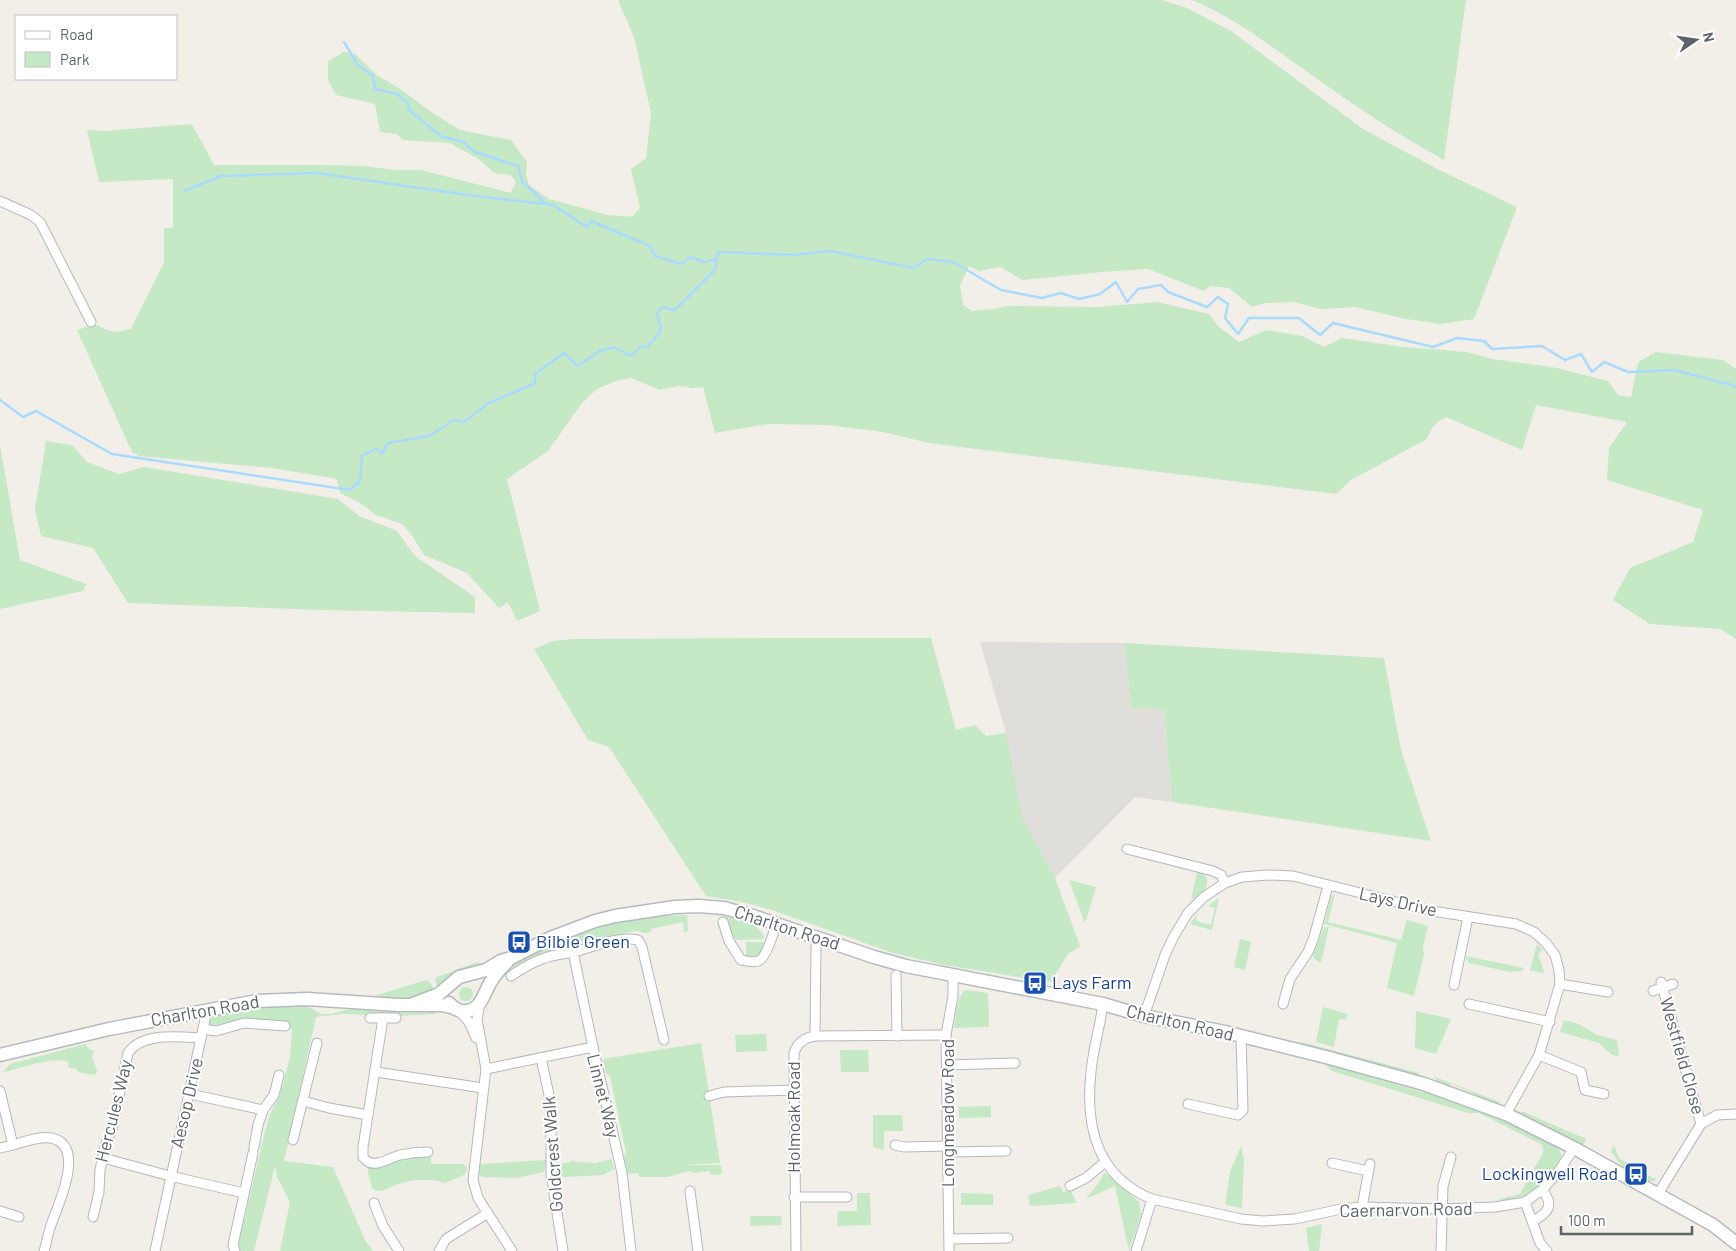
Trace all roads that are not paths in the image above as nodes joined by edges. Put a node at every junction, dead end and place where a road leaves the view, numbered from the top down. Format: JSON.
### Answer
{"nodes":[{"id":1,"x":0,"y":201,"type":"edge"},
{"id":2,"x":91,"y":322,"type":"dead end"},
{"id":3,"x":1127,"y":849,"type":"dead end"},
{"id":4,"x":1225,"y":883,"type":"junction"},
{"id":5,"x":1328,"y":886,"type":"junction"},
{"id":6,"x":1468,"y":917,"type":"junction"},
{"id":7,"x":723,"y":922,"type":"dead end"},
{"id":8,"x":776,"y":924,"type":"junction"},
{"id":9,"x":816,"y":947,"type":"dead end"},
{"id":10,"x":573,"y":952,"type":"junction"},
{"id":11,"x":511,"y":958,"type":"junction"},
{"id":12,"x":896,"y":975,"type":"dead end"},
{"id":13,"x":465,"y":976,"type":"junction"},
{"id":14,"x":511,"y":976,"type":"dead end"},
{"id":15,"x":952,"y":976,"type":"junction"},
{"id":16,"x":1560,"y":984,"type":"junction"},
{"id":17,"x":1673,"y":984,"type":"dead end"},
{"id":18,"x":1454,"y":985,"type":"dead end"},
{"id":19,"x":1662,"y":985,"type":"junction"},
{"id":20,"x":449,"y":986,"type":"junction"},
{"id":21,"x":1654,"y":991,"type":"dead end"},
{"id":22,"x":1608,"y":992,"type":"dead end"},
{"id":23,"x":482,"y":999,"type":"junction"},
{"id":24,"x":413,"y":1004,"type":"junction"},
{"id":25,"x":1103,"y":1004,"type":"junction"},
{"id":26,"x":1282,"y":1004,"type":"dead end"},
{"id":27,"x":1469,"y":1004,"type":"dead end"},
{"id":28,"x":456,"y":1009,"type":"junction"},
{"id":29,"x":207,"y":1010,"type":"junction"},
{"id":30,"x":1144,"y":1016,"type":"junction"},
{"id":31,"x":370,"y":1018,"type":"dead end"},
{"id":32,"x":383,"y":1018,"type":"junction"},
{"id":33,"x":396,"y":1018,"type":"dead end"},
{"id":34,"x":1550,"y":1022,"type":"junction"},
{"id":35,"x":284,"y":1026,"type":"dead end"},
{"id":36,"x":202,"y":1034,"type":"junction"},
{"id":37,"x":946,"y":1035,"type":"junction"},
{"id":38,"x":815,"y":1036,"type":"junction"},
{"id":39,"x":897,"y":1036,"type":"junction"},
{"id":40,"x":1241,"y":1036,"type":"junction"},
{"id":41,"x":664,"y":1040,"type":"dead end"},
{"id":42,"x":317,"y":1043,"type":"dead end"},
{"id":43,"x":481,"y":1047,"type":"junction"},
{"id":44,"x":593,"y":1047,"type":"junction"},
{"id":45,"x":0,"y":1055,"type":"edge"},
{"id":46,"x":1539,"y":1055,"type":"junction"},
{"id":47,"x":541,"y":1058,"type":"junction"},
{"id":48,"x":1015,"y":1063,"type":"dead end"},
{"id":49,"x":947,"y":1064,"type":"junction"},
{"id":50,"x":486,"y":1068,"type":"junction"},
{"id":51,"x":376,"y":1072,"type":"junction"},
{"id":52,"x":279,"y":1075,"type":"dead end"},
{"id":53,"x":484,"y":1088,"type":"junction"},
{"id":54,"x":794,"y":1090,"type":"junction"},
{"id":55,"x":0,"y":1091,"type":"edge"},
{"id":56,"x":190,"y":1094,"type":"junction"},
{"id":57,"x":1604,"y":1094,"type":"dead end"},
{"id":58,"x":709,"y":1096,"type":"dead end"},
{"id":59,"x":304,"y":1101,"type":"junction"},
{"id":60,"x":1188,"y":1104,"type":"dead end"},
{"id":61,"x":263,"y":1110,"type":"junction"},
{"id":62,"x":1506,"y":1114,"type":"junction"},
{"id":63,"x":1736,"y":1114,"type":"edge"},
{"id":64,"x":368,"y":1115,"type":"junction"},
{"id":65,"x":1701,"y":1124,"type":"junction"},
{"id":66,"x":293,"y":1140,"type":"dead end"},
{"id":67,"x":13,"y":1145,"type":"junction"},
{"id":68,"x":895,"y":1145,"type":"dead end"},
{"id":69,"x":0,"y":1148,"type":"edge"},
{"id":70,"x":1574,"y":1148,"type":"junction"},
{"id":71,"x":948,"y":1149,"type":"junction"},
{"id":72,"x":1006,"y":1151,"type":"dead end"},
{"id":73,"x":428,"y":1152,"type":"dead end"},
{"id":74,"x":1451,"y":1157,"type":"dead end"},
{"id":75,"x":103,"y":1158,"type":"junction"},
{"id":76,"x":1105,"y":1162,"type":"junction"},
{"id":77,"x":1332,"y":1163,"type":"dead end"},
{"id":78,"x":170,"y":1176,"type":"junction"},
{"id":79,"x":1070,"y":1186,"type":"dead end"},
{"id":80,"x":1542,"y":1190,"type":"junction"},
{"id":81,"x":690,"y":1191,"type":"dead end"},
{"id":82,"x":244,"y":1193,"type":"junction"},
{"id":83,"x":1658,"y":1194,"type":"junction"},
{"id":84,"x":794,"y":1197,"type":"junction"},
{"id":85,"x":847,"y":1197,"type":"dead end"},
{"id":86,"x":1152,"y":1198,"type":"junction"},
{"id":87,"x":1525,"y":1202,"type":"junction"},
{"id":88,"x":374,"y":1203,"type":"dead end"},
{"id":89,"x":1362,"y":1207,"type":"junction"},
{"id":90,"x":1441,"y":1210,"type":"junction"},
{"id":91,"x":0,"y":1211,"type":"edge"},
{"id":92,"x":488,"y":1213,"type":"junction"},
{"id":93,"x":19,"y":1217,"type":"dead end"},
{"id":94,"x":93,"y":1217,"type":"dead end"},
{"id":95,"x":1532,"y":1221,"type":"junction"},
{"id":96,"x":1008,"y":1238,"type":"dead end"},
{"id":97,"x":949,"y":1240,"type":"junction"},
{"id":98,"x":1736,"y":1243,"type":"edge"},
{"id":99,"x":1736,"y":1248,"type":"edge"},
{"id":100,"x":44,"y":1251,"type":"edge"},
{"id":101,"x":154,"y":1251,"type":"edge"},
{"id":102,"x":235,"y":1251,"type":"edge"},
{"id":103,"x":398,"y":1251,"type":"edge"},
{"id":104,"x":439,"y":1251,"type":"edge"},
{"id":105,"x":512,"y":1251,"type":"edge"},
{"id":106,"x":562,"y":1251,"type":"edge"},
{"id":107,"x":631,"y":1251,"type":"edge"},
{"id":108,"x":698,"y":1251,"type":"edge"},
{"id":109,"x":796,"y":1251,"type":"edge"},
{"id":110,"x":949,"y":1251,"type":"edge"},
{"id":111,"x":1136,"y":1251,"type":"edge"},
{"id":112,"x":1441,"y":1251,"type":"edge"},
{"id":113,"x":1547,"y":1251,"type":"edge"},
{"id":114,"x":1733,"y":1251,"type":"edge"}],
"edges":[{"from":1,"to":2,"type":"street"},
{"from":3,"to":4,"type":"street"},
{"from":4,"to":5,"type":"street","name":"Lays Drive"},
{"from":4,"to":30,"type":"street","name":"Lays Drive"},
{"from":5,"to":6,"type":"street","name":"Lays Drive"},
{"from":5,"to":26,"type":"street"},
{"from":6,"to":16,"type":"street","name":"Lays Drive"},
{"from":6,"to":18,"type":"street"},
{"from":7,"to":8,"type":"street"},
{"from":8,"to":11,"type":"street","name":"Charlton Road"},
{"from":8,"to":15,"type":"street","name":"Charlton Road"},
{"from":9,"to":38,"type":"street"},
{"from":10,"to":14,"type":"street"},
{"from":10,"to":41,"type":"street"},
{"from":10,"to":44,"type":"street"},
{"from":11,"to":13,"type":"street","name":"Charlton Road"},
{"from":11,"to":23,"type":"street","name":"Charlton Road"},
{"from":12,"to":39,"type":"street"},
{"from":13,"to":20,"type":"street","name":"Charlton Road"},
{"from":13,"to":23,"type":"street"},
{"from":15,"to":25,"type":"street","name":"Charlton Road"},
{"from":15,"to":37,"type":"street","name":"Longmeadow Road"},
{"from":16,"to":22,"type":"street"},
{"from":16,"to":34,"type":"street","name":"Lays Drive"},
{"from":17,"to":19,"type":"street","name":"Westfield Close"},
{"from":19,"to":21,"type":"street","name":"Westfield Close"},
{"from":19,"to":65,"type":"street","name":"Westfield Close"},
{"from":20,"to":24,"type":"street","name":"Charlton Road"},
{"from":20,"to":28,"type":"street"},
{"from":23,"to":28,"type":"street","name":"Charlton Road"},
{"from":23,"to":43,"type":"street"},
{"from":24,"to":28,"type":"street","name":"Charlton Road"},
{"from":24,"to":29,"type":"street","name":"Charlton Road"},
{"from":25,"to":30,"type":"street","name":"Charlton Road"},
{"from":25,"to":76,"type":"street","name":"Caernarvon Road"},
{"from":27,"to":34,"type":"street"},
{"from":28,"to":43,"type":"street"},
{"from":29,"to":36,"type":"street","name":"Aesop Drive"},
{"from":29,"to":45,"type":"street","name":"Charlton Road"},
{"from":30,"to":40,"type":"street","name":"Charlton Road"},
{"from":31,"to":32,"type":"street"},
{"from":32,"to":33,"type":"street"},
{"from":32,"to":51,"type":"street"},
{"from":34,"to":46,"type":"street","name":"Lays Drive"},
{"from":35,"to":36,"type":"street"},
{"from":36,"to":56,"type":"street","name":"Aesop Drive"},
{"from":36,"to":75,"type":"street","name":"Hercules Way"},
{"from":37,"to":39,"type":"street"},
{"from":37,"to":49,"type":"street","name":"Longmeadow Road"},
{"from":38,"to":39,"type":"street"},
{"from":38,"to":54,"type":"street","name":"Holmoak Road"},
{"from":40,"to":60,"type":"street"},
{"from":40,"to":62,"type":"street","name":"Charlton Road"},
{"from":42,"to":59,"type":"street"},
{"from":43,"to":50,"type":"street"},
{"from":44,"to":47,"type":"street","name":"Linnet Way"},
{"from":44,"to":107,"type":"street","name":"Linnet Way"},
{"from":46,"to":57,"type":"street"},
{"from":46,"to":62,"type":"street","name":"Lays Drive"},
{"from":47,"to":50,"type":"street","name":"Linnet Way"},
{"from":47,"to":106,"type":"street","name":"Goldcrest Walk"},
{"from":48,"to":49,"type":"street"},
{"from":49,"to":71,"type":"street","name":"Longmeadow Road"},
{"from":50,"to":53,"type":"street"},
{"from":51,"to":53,"type":"street"},
{"from":51,"to":64,"type":"street"},
{"from":52,"to":61,"type":"street"},
{"from":53,"to":92,"type":"street"},
{"from":54,"to":58,"type":"street"},
{"from":54,"to":84,"type":"street","name":"Holmoak Road"},
{"from":55,"to":67,"type":"street"},
{"from":56,"to":61,"type":"street"},
{"from":56,"to":78,"type":"street","name":"Aesop Drive"},
{"from":59,"to":64,"type":"street"},
{"from":59,"to":66,"type":"street"},
{"from":61,"to":82,"type":"street"},
{"from":62,"to":70,"type":"street","name":"Charlton Road"},
{"from":63,"to":65,"type":"street"},
{"from":64,"to":73,"type":"street"},
{"from":65,"to":83,"type":"street"},
{"from":67,"to":69,"type":"street"},
{"from":67,"to":100,"type":"street"},
{"from":68,"to":71,"type":"street"},
{"from":70,"to":80,"type":"street"},
{"from":70,"to":83,"type":"street","name":"Charlton Road"},
{"from":71,"to":72,"type":"street"},
{"from":71,"to":97,"type":"street","name":"Longmeadow Road"},
{"from":74,"to":90,"type":"street"},
{"from":75,"to":78,"type":"street"},
{"from":75,"to":94,"type":"street","name":"Hercules Way"},
{"from":76,"to":79,"type":"street"},
{"from":76,"to":86,"type":"street","name":"Caernarvon Road"},
{"from":77,"to":89,"type":"street"},
{"from":78,"to":82,"type":"street"},
{"from":78,"to":101,"type":"street","name":"Aesop Drive"},
{"from":80,"to":87,"type":"street"},
{"from":80,"to":95,"type":"street"},
{"from":81,"to":108,"type":"street"},
{"from":82,"to":102,"type":"street"},
{"from":83,"to":98,"type":"street","name":"Charlton Road"},
{"from":84,"to":85,"type":"street"},
{"from":84,"to":109,"type":"street","name":"Holmoak Road"},
{"from":86,"to":89,"type":"street","name":"Caernarvon Road"},
{"from":86,"to":111,"type":"street"},
{"from":87,"to":90,"type":"street","name":"Caernarvon Road"},
{"from":87,"to":95,"type":"street"},
{"from":88,"to":103,"type":"street"},
{"from":89,"to":90,"type":"street","name":"Caernarvon Road"},
{"from":90,"to":112,"type":"street"},
{"from":91,"to":93,"type":"street"},
{"from":92,"to":104,"type":"street"},
{"from":92,"to":105,"type":"street"},
{"from":95,"to":113,"type":"street"},
{"from":96,"to":97,"type":"street"},
{"from":97,"to":110,"type":"street","name":"Longmeadow Road"},
{"from":99,"to":114,"type":"street"}]}
